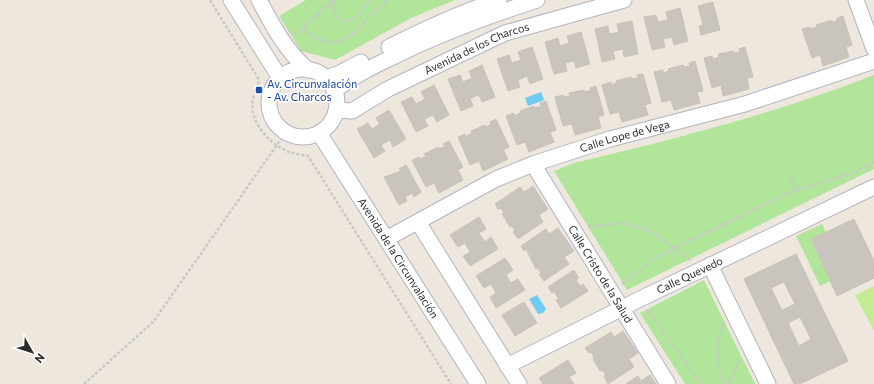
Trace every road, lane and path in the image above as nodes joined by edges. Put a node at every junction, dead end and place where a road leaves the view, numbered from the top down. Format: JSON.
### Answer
{"nodes":[{"id":1,"x":210,"y":0,"type":"edge"},
{"id":2,"x":231,"y":0,"type":"edge"},
{"id":3,"x":259,"y":0,"type":"edge"},
{"id":4,"x":334,"y":0,"type":"edge"},
{"id":5,"x":370,"y":0,"type":"edge"},
{"id":6,"x":388,"y":0,"type":"edge"},
{"id":7,"x":499,"y":0,"type":"edge"},
{"id":8,"x":537,"y":0,"type":"edge"},
{"id":9,"x":624,"y":0,"type":"edge"},
{"id":10,"x":856,"y":0,"type":"edge"},
{"id":11,"x":302,"y":28,"type":"dead end"},
{"id":12,"x":874,"y":49,"type":"edge"},
{"id":13,"x":874,"y":61,"type":"edge"},
{"id":14,"x":308,"y":70,"type":"junction"},
{"id":15,"x":280,"y":78,"type":"junction"},
{"id":16,"x":325,"y":78,"type":"junction"},
{"id":17,"x":334,"y":91,"type":"junction"},
{"id":18,"x":336,"y":110,"type":"junction"},
{"id":19,"x":286,"y":132,"type":"junction"},
{"id":20,"x":319,"y":132,"type":"junction"},
{"id":21,"x":277,"y":145,"type":"junction"},
{"id":22,"x":874,"y":162,"type":"edge"},
{"id":23,"x":533,"y":164,"type":"junction"},
{"id":24,"x":790,"y":176,"type":"dead end"},
{"id":25,"x":874,"y":187,"type":"edge"},
{"id":26,"x":797,"y":190,"type":"junction"},
{"id":27,"x":418,"y":222,"type":"junction"},
{"id":28,"x":575,"y":233,"type":"junction"},
{"id":29,"x":386,"y":239,"type":"junction"},
{"id":30,"x":674,"y":248,"type":"junction"},
{"id":31,"x":710,"y":265,"type":"junction"},
{"id":32,"x":695,"y":273,"type":"junction"},
{"id":33,"x":612,"y":294,"type":"junction"},
{"id":34,"x":640,"y":299,"type":"junction"},
{"id":35,"x":621,"y":308,"type":"junction"},
{"id":36,"x":732,"y":309,"type":"junction"},
{"id":37,"x":748,"y":343,"type":"junction"},
{"id":38,"x":507,"y":366,"type":"junction"},
{"id":39,"x":84,"y":384,"type":"edge"},
{"id":40,"x":450,"y":384,"type":"edge"},
{"id":41,"x":478,"y":384,"type":"edge"},
{"id":42,"x":519,"y":384,"type":"edge"},
{"id":43,"x":668,"y":384,"type":"edge"},
{"id":44,"x":701,"y":384,"type":"edge"},
{"id":45,"x":724,"y":384,"type":"edge"},
{"id":46,"x":728,"y":384,"type":"edge"},
{"id":47,"x":768,"y":384,"type":"edge"}],
"edges":[{"from":1,"to":21,"type":"path"},
{"from":2,"to":15,"type":"street"},
{"from":3,"to":14,"type":"street"},
{"from":4,"to":5,"type":"path"},
{"from":6,"to":11,"type":"path"},
{"from":7,"to":16,"type":"street"},
{"from":8,"to":17,"type":"street"},
{"from":9,"to":18,"type":"street","name":"Avenida de los Charcos"},
{"from":10,"to":12,"type":"street"},
{"from":13,"to":23,"type":"street","name":"Calle Lope de Vega"},
{"from":14,"to":15,"type":"street"},
{"from":14,"to":16,"type":"street"},
{"from":15,"to":19,"type":"street"},
{"from":16,"to":17,"type":"street"},
{"from":17,"to":18,"type":"street"},
{"from":18,"to":20,"type":"street"},
{"from":19,"to":20,"type":"street"},
{"from":19,"to":21,"type":"path"},
{"from":20,"to":29,"type":"street","name":"Avenida de la Circunvalación"},
{"from":21,"to":39,"type":"path"},
{"from":21,"to":40,"type":"path"},
{"from":22,"to":26,"type":"path"},
{"from":23,"to":27,"type":"street","name":"Calle Lope de Vega"},
{"from":23,"to":28,"type":"street","name":"Calle Cristo de la Salud"},
{"from":24,"to":26,"type":"path"},
{"from":25,"to":31,"type":"street","name":"Calle Quevedo"},
{"from":26,"to":30,"type":"path"},
{"from":27,"to":29,"type":"street","name":"Calle Lope de Vega"},
{"from":27,"to":38,"type":"street"},
{"from":28,"to":30,"type":"path"},
{"from":28,"to":33,"type":"street","name":"Calle Cristo de la Salud"},
{"from":29,"to":41,"type":"street","name":"Avenida de la Circunvalación"},
{"from":30,"to":32,"type":"path"},
{"from":30,"to":33,"type":"path"},
{"from":31,"to":32,"type":"street","name":"Calle Quevedo"},
{"from":31,"to":36,"type":"street"},
{"from":32,"to":34,"type":"street","name":"Calle Quevedo"},
{"from":33,"to":35,"type":"street","name":"Calle Cristo de la Salud"},
{"from":34,"to":35,"type":"street","name":"Calle Quevedo"},
{"from":34,"to":44,"type":"path"},
{"from":35,"to":38,"type":"street","name":"Calle Quevedo"},
{"from":35,"to":43,"type":"street","name":"Calle Cristo de la Salud"},
{"from":36,"to":37,"type":"street"},
{"from":36,"to":45,"type":"path"},
{"from":37,"to":46,"type":"path"},
{"from":37,"to":47,"type":"street"},
{"from":38,"to":42,"type":"street"}]}
